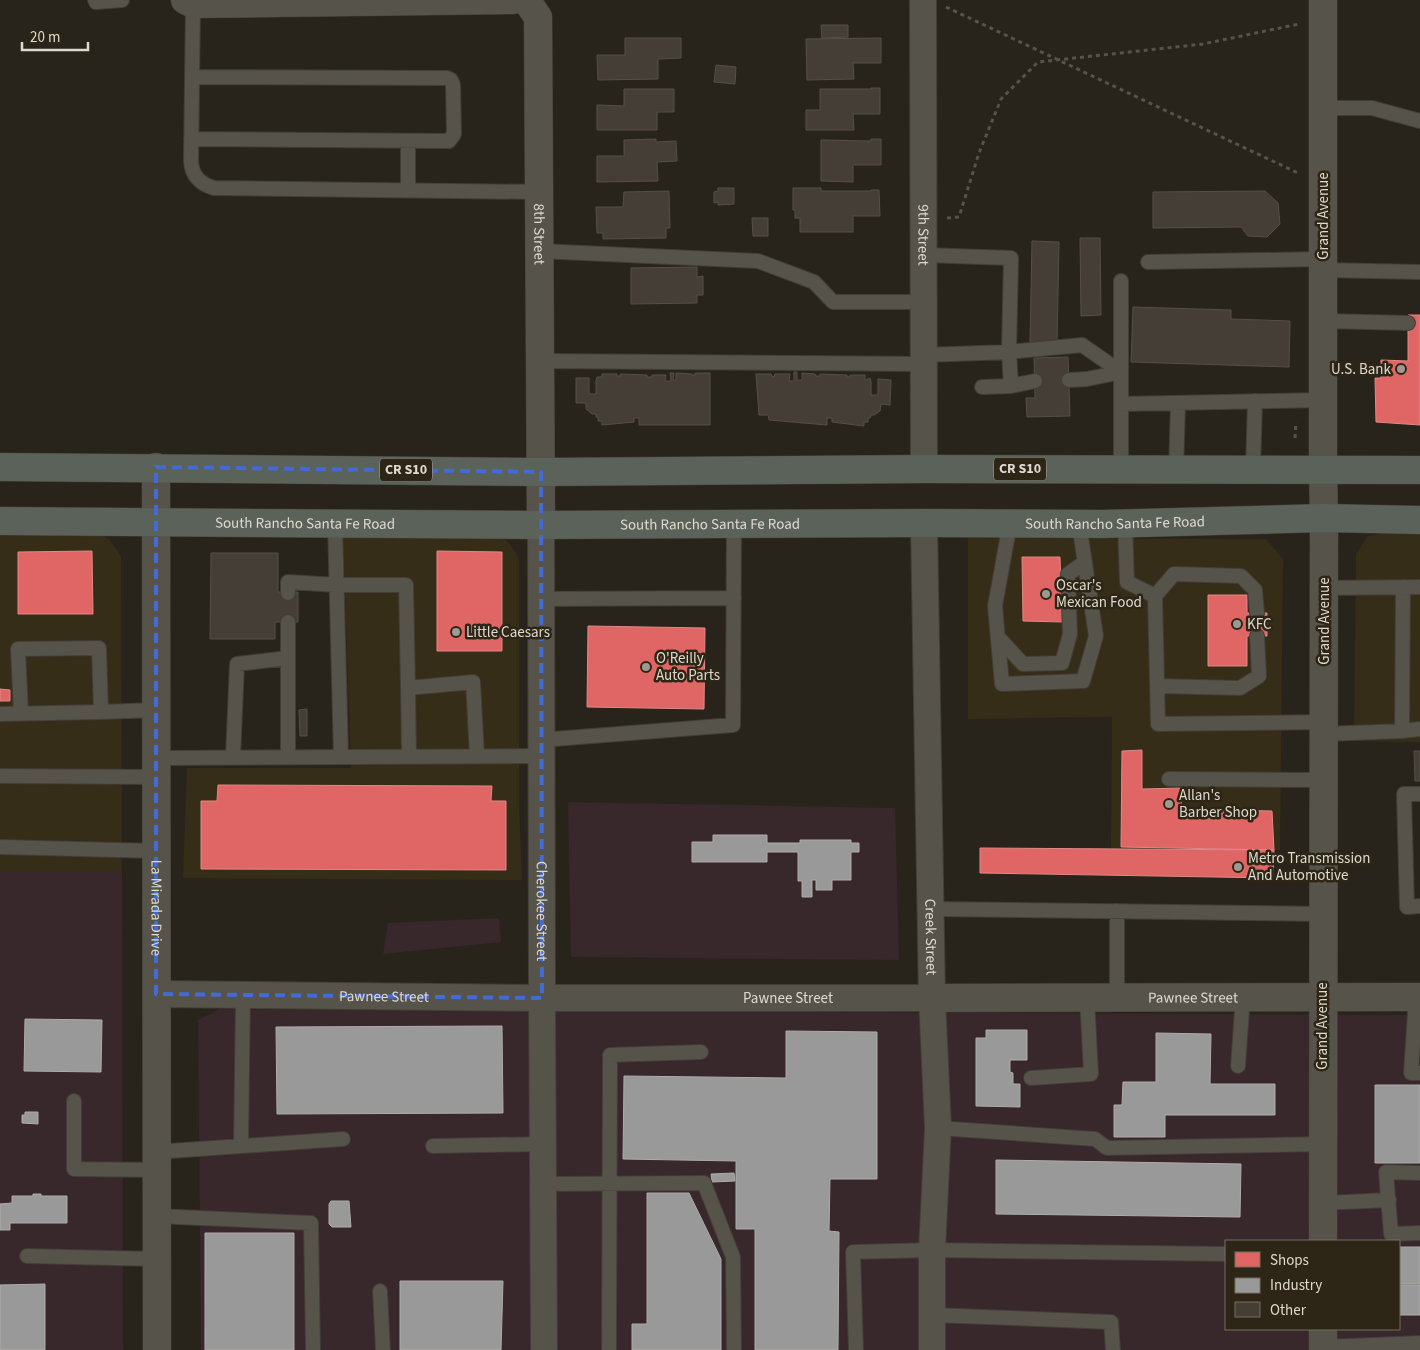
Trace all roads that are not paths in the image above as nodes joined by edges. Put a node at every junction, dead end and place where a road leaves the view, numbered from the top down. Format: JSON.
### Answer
{"nodes":[{"id":1,"x":95,"y":0,"type":"edge"},
{"id":2,"x":122,"y":0,"type":"edge"},
{"id":3,"x":513,"y":0,"type":"edge"},
{"id":4,"x":526,"y":0,"type":"edge"},
{"id":5,"x":1323,"y":0,"type":"edge"},
{"id":6,"x":189,"y":2,"type":"edge"},
{"id":7,"x":932,"y":3,"type":"edge"},
{"id":8,"x":192,"y":77,"type":"junction"},
{"id":9,"x":1323,"y":108,"type":"junction"},
{"id":10,"x":1420,"y":122,"type":"edge"},
{"id":11,"x":191,"y":139,"type":"junction"},
{"id":12,"x":408,"y":141,"type":"junction"},
{"id":13,"x":408,"y":190,"type":"junction"},
{"id":14,"x":539,"y":192,"type":"junction"},
{"id":15,"x":540,"y":251,"type":"junction"},
{"id":16,"x":924,"y":256,"type":"junction"},
{"id":17,"x":1148,"y":262,"type":"dead end"},
{"id":18,"x":1323,"y":264,"type":"junction"},
{"id":19,"x":1420,"y":272,"type":"edge"},
{"id":20,"x":1121,"y":281,"type":"dead end"},
{"id":21,"x":924,"y":302,"type":"junction"},
{"id":22,"x":1323,"y":321,"type":"junction"},
{"id":23,"x":1408,"y":323,"type":"dead end"},
{"id":24,"x":1010,"y":352,"type":"junction"},
{"id":25,"x":924,"y":360,"type":"junction"},
{"id":26,"x":540,"y":361,"type":"junction"},
{"id":27,"x":1121,"y":372,"type":"junction"},
{"id":28,"x":1068,"y":380,"type":"dead end"},
{"id":29,"x":1034,"y":381,"type":"dead end"},
{"id":30,"x":1011,"y":386,"type":"junction"},
{"id":31,"x":982,"y":387,"type":"dead end"},
{"id":32,"x":1323,"y":400,"type":"junction"},
{"id":33,"x":1255,"y":401,"type":"junction"},
{"id":34,"x":1178,"y":403,"type":"junction"},
{"id":35,"x":1121,"y":404,"type":"junction"},
{"id":36,"x":0,"y":467,"type":"edge"},
{"id":37,"x":156,"y":467,"type":"junction"},
{"id":38,"x":924,"y":469,"type":"junction"},
{"id":39,"x":1121,"y":470,"type":"junction"},
{"id":40,"x":1176,"y":470,"type":"junction"},
{"id":41,"x":1253,"y":470,"type":"junction"},
{"id":42,"x":1323,"y":470,"type":"junction"},
{"id":43,"x":1420,"y":470,"type":"edge"},
{"id":44,"x":541,"y":472,"type":"junction"},
{"id":45,"x":1324,"y":518,"type":"junction"},
{"id":46,"x":1420,"y":520,"type":"edge"},
{"id":47,"x":0,"y":521,"type":"edge"},
{"id":48,"x":156,"y":522,"type":"junction"},
{"id":49,"x":335,"y":523,"type":"junction"},
{"id":50,"x":924,"y":523,"type":"junction"},
{"id":51,"x":1010,"y":523,"type":"junction"},
{"id":52,"x":1125,"y":523,"type":"junction"},
{"id":53,"x":734,"y":524,"type":"junction"},
{"id":54,"x":1079,"y":524,"type":"junction"},
{"id":55,"x":541,"y":526,"type":"junction"},
{"id":56,"x":1084,"y":562,"type":"junction"},
{"id":57,"x":337,"y":585,"type":"junction"},
{"id":58,"x":1403,"y":587,"type":"junction"},
{"id":59,"x":1420,"y":587,"type":"edge"},
{"id":60,"x":1324,"y":588,"type":"junction"},
{"id":61,"x":288,"y":592,"type":"dead end"},
{"id":62,"x":1155,"y":596,"type":"junction"},
{"id":63,"x":734,"y":598,"type":"junction"},
{"id":64,"x":541,"y":599,"type":"junction"},
{"id":65,"x":1257,"y":613,"type":"dead end"},
{"id":66,"x":288,"y":622,"type":"dead end"},
{"id":67,"x":1258,"y":636,"type":"dead end"},
{"id":68,"x":998,"y":637,"type":"junction"},
{"id":69,"x":288,"y":658,"type":"junction"},
{"id":70,"x":1157,"y":686,"type":"junction"},
{"id":71,"x":408,"y":688,"type":"junction"},
{"id":72,"x":156,"y":710,"type":"junction"},
{"id":73,"x":101,"y":712,"type":"junction"},
{"id":74,"x":0,"y":714,"type":"edge"},
{"id":75,"x":21,"y":714,"type":"junction"},
{"id":76,"x":1324,"y":728,"type":"junction"},
{"id":77,"x":1420,"y":729,"type":"edge"},
{"id":78,"x":1402,"y":731,"type":"junction"},
{"id":79,"x":542,"y":748,"type":"junction"},
{"id":80,"x":409,"y":756,"type":"junction"},
{"id":81,"x":477,"y":756,"type":"junction"},
{"id":82,"x":288,"y":757,"type":"junction"},
{"id":83,"x":341,"y":757,"type":"junction"},
{"id":84,"x":233,"y":758,"type":"junction"},
{"id":85,"x":156,"y":767,"type":"junction"},
{"id":86,"x":0,"y":776,"type":"edge"},
{"id":87,"x":1169,"y":779,"type":"dead end"},
{"id":88,"x":1323,"y":780,"type":"junction"},
{"id":89,"x":1420,"y":794,"type":"edge"},
{"id":90,"x":0,"y":847,"type":"edge"},
{"id":91,"x":156,"y":851,"type":"junction"},
{"id":92,"x":1420,"y":906,"type":"edge"},
{"id":93,"x":931,"y":908,"type":"junction"},
{"id":94,"x":1117,"y":911,"type":"junction"},
{"id":95,"x":1323,"y":914,"type":"junction"},
{"id":96,"x":156,"y":994,"type":"junction"},
{"id":97,"x":243,"y":995,"type":"junction"},
{"id":98,"x":1117,"y":996,"type":"junction"},
{"id":99,"x":1243,"y":996,"type":"junction"},
{"id":100,"x":1086,"y":997,"type":"junction"},
{"id":101,"x":1322,"y":997,"type":"junction"},
{"id":102,"x":1418,"y":997,"type":"edge"},
{"id":103,"x":542,"y":998,"type":"junction"},
{"id":104,"x":932,"y":998,"type":"junction"},
{"id":105,"x":701,"y":1052,"type":"dead end"},
{"id":106,"x":1238,"y":1066,"type":"dead end"},
{"id":107,"x":1420,"y":1073,"type":"edge"},
{"id":108,"x":1030,"y":1078,"type":"dead end"},
{"id":109,"x":74,"y":1101,"type":"dead end"},
{"id":110,"x":938,"y":1128,"type":"junction"},
{"id":111,"x":343,"y":1139,"type":"dead end"},
{"id":112,"x":543,"y":1144,"type":"junction"},
{"id":113,"x":1322,"y":1144,"type":"junction"},
{"id":114,"x":241,"y":1146,"type":"junction"},
{"id":115,"x":433,"y":1146,"type":"dead end"},
{"id":116,"x":156,"y":1161,"type":"junction"},
{"id":117,"x":1420,"y":1173,"type":"edge"},
{"id":118,"x":543,"y":1184,"type":"junction"},
{"id":119,"x":609,"y":1184,"type":"junction"},
{"id":120,"x":1388,"y":1200,"type":"junction"},
{"id":121,"x":1323,"y":1202,"type":"junction"},
{"id":122,"x":156,"y":1216,"type":"junction"},
{"id":123,"x":1420,"y":1233,"type":"edge"},
{"id":124,"x":1323,"y":1240,"type":"edge"},
{"id":125,"x":932,"y":1250,"type":"junction"},
{"id":126,"x":1225,"y":1254,"type":"edge"},
{"id":127,"x":26,"y":1256,"type":"dead end"},
{"id":128,"x":156,"y":1259,"type":"junction"},
{"id":129,"x":380,"y":1291,"type":"dead end"},
{"id":130,"x":932,"y":1315,"type":"junction"},
{"id":131,"x":1323,"y":1342,"type":"edge"},
{"id":132,"x":1420,"y":1343,"type":"edge"},
{"id":133,"x":157,"y":1350,"type":"edge"},
{"id":134,"x":313,"y":1350,"type":"edge"},
{"id":135,"x":383,"y":1350,"type":"edge"},
{"id":136,"x":544,"y":1350,"type":"edge"},
{"id":137,"x":609,"y":1350,"type":"edge"},
{"id":138,"x":734,"y":1350,"type":"edge"},
{"id":139,"x":856,"y":1350,"type":"edge"},
{"id":140,"x":932,"y":1350,"type":"edge"},
{"id":141,"x":1113,"y":1350,"type":"edge"}],
"edges":[{"from":1,"to":2,"type":"lane"},
{"from":3,"to":6,"type":"street"},
{"from":4,"to":14,"type":"street","name":"8th Street"},
{"from":5,"to":9,"type":"street","name":"Grand Avenue"},
{"from":6,"to":8,"type":"lane"},
{"from":7,"to":16,"type":"street","name":"9th Street"},
{"from":8,"to":11,"type":"lane"},
{"from":8,"to":12,"type":"lane"},
{"from":9,"to":10,"type":"lane"},
{"from":9,"to":18,"type":"street","name":"Grand Avenue"},
{"from":11,"to":12,"type":"lane"},
{"from":11,"to":13,"type":"lane"},
{"from":12,"to":13,"type":"lane"},
{"from":13,"to":14,"type":"lane"},
{"from":14,"to":15,"type":"street","name":"8th Street"},
{"from":15,"to":21,"type":"lane"},
{"from":15,"to":26,"type":"street","name":"8th Street"},
{"from":16,"to":21,"type":"street","name":"9th Street"},
{"from":16,"to":24,"type":"lane"},
{"from":17,"to":18,"type":"lane"},
{"from":18,"to":19,"type":"lane"},
{"from":18,"to":22,"type":"street","name":"Grand Avenue"},
{"from":20,"to":27,"type":"lane"},
{"from":21,"to":25,"type":"street","name":"9th Street"},
{"from":22,"to":23,"type":"lane"},
{"from":22,"to":32,"type":"street","name":"Grand Avenue"},
{"from":24,"to":25,"type":"lane"},
{"from":24,"to":27,"type":"lane"},
{"from":24,"to":30,"type":"lane"},
{"from":25,"to":26,"type":"lane"},
{"from":25,"to":38,"type":"street","name":"9th Street"},
{"from":26,"to":44,"type":"street","name":"8th Street"},
{"from":27,"to":28,"type":"lane"},
{"from":27,"to":35,"type":"lane"},
{"from":29,"to":30,"type":"lane"},
{"from":30,"to":31,"type":"lane"},
{"from":32,"to":33,"type":"lane"},
{"from":32,"to":42,"type":"street","name":"Grand Avenue"},
{"from":33,"to":34,"type":"lane"},
{"from":33,"to":41,"type":"lane"},
{"from":34,"to":35,"type":"lane"},
{"from":34,"to":40,"type":"lane"},
{"from":35,"to":39,"type":"lane"},
{"from":36,"to":37,"type":"main road","number":"CR S10"},
{"from":37,"to":44,"type":"main road","number":"CR S10"},
{"from":37,"to":48,"type":"street","name":"La Mirada Drive"},
{"from":38,"to":39,"type":"main road","number":"CR S10"},
{"from":38,"to":44,"type":"main road","number":"CR S10"},
{"from":39,"to":40,"type":"main road","number":"CR S10"},
{"from":40,"to":41,"type":"main road","number":"CR S10"},
{"from":41,"to":42,"type":"main road","number":"CR S10"},
{"from":42,"to":43,"type":"main road","number":"CR S10"},
{"from":42,"to":45,"type":"street","name":"Grand Avenue"},
{"from":44,"to":55,"type":"street","name":"Cherokee Street"},
{"from":45,"to":46,"type":"main road","name":"South Rancho Santa Fe Road"},
{"from":45,"to":52,"type":"main road","name":"South Rancho Santa Fe Road"},
{"from":45,"to":60,"type":"street","name":"Grand Avenue"},
{"from":47,"to":48,"type":"main road","name":"South Rancho Santa Fe Road"},
{"from":48,"to":49,"type":"main road","name":"South Rancho Santa Fe Road"},
{"from":48,"to":72,"type":"street","name":"La Mirada Drive"},
{"from":49,"to":55,"type":"main road","name":"South Rancho Santa Fe Road"},
{"from":49,"to":57,"type":"lane"},
{"from":50,"to":51,"type":"main road","name":"South Rancho Santa Fe Road"},
{"from":50,"to":53,"type":"main road","name":"South Rancho Santa Fe Road"},
{"from":50,"to":93,"type":"street","name":"Creek Street"},
{"from":51,"to":54,"type":"main road","name":"South Rancho Santa Fe Road"},
{"from":51,"to":68,"type":"lane"},
{"from":52,"to":54,"type":"main road","name":"South Rancho Santa Fe Road"},
{"from":52,"to":62,"type":"lane"},
{"from":53,"to":55,"type":"main road","name":"South Rancho Santa Fe Road"},
{"from":53,"to":63,"type":"lane"},
{"from":54,"to":56,"type":"lane"},
{"from":55,"to":64,"type":"street","name":"Cherokee Street"},
{"from":56,"to":68,"type":"lane"},
{"from":56,"to":68,"type":"lane"},
{"from":57,"to":61,"type":"lane"},
{"from":57,"to":71,"type":"lane"},
{"from":57,"to":83,"type":"lane"},
{"from":58,"to":59,"type":"lane"},
{"from":58,"to":60,"type":"lane"},
{"from":58,"to":78,"type":"lane"},
{"from":60,"to":76,"type":"street","name":"Grand Avenue"},
{"from":62,"to":65,"type":"lane"},
{"from":62,"to":70,"type":"lane"},
{"from":63,"to":64,"type":"lane"},
{"from":63,"to":79,"type":"lane"},
{"from":64,"to":79,"type":"street","name":"Cherokee Street"},
{"from":66,"to":69,"type":"lane"},
{"from":67,"to":70,"type":"lane"},
{"from":69,"to":82,"type":"lane"},
{"from":69,"to":84,"type":"lane"},
{"from":70,"to":76,"type":"lane"},
{"from":71,"to":80,"type":"lane"},
{"from":71,"to":81,"type":"lane"},
{"from":72,"to":73,"type":"lane"},
{"from":72,"to":85,"type":"street","name":"La Mirada Drive"},
{"from":73,"to":75,"type":"lane"},
{"from":73,"to":75,"type":"lane"},
{"from":74,"to":75,"type":"lane"},
{"from":76,"to":78,"type":"lane"},
{"from":76,"to":88,"type":"street","name":"Grand Avenue"},
{"from":77,"to":78,"type":"lane"},
{"from":79,"to":81,"type":"lane"},
{"from":79,"to":103,"type":"street","name":"Cherokee Street"},
{"from":80,"to":81,"type":"lane"},
{"from":80,"to":83,"type":"lane"},
{"from":82,"to":83,"type":"lane"},
{"from":82,"to":84,"type":"lane"},
{"from":84,"to":85,"type":"lane"},
{"from":85,"to":86,"type":"lane"},
{"from":85,"to":91,"type":"street","name":"La Mirada Drive"},
{"from":87,"to":88,"type":"lane"},
{"from":88,"to":95,"type":"street","name":"Grand Avenue"},
{"from":89,"to":92,"type":"lane"},
{"from":90,"to":91,"type":"lane"},
{"from":91,"to":96,"type":"street","name":"La Mirada Drive"},
{"from":93,"to":94,"type":"lane"},
{"from":93,"to":104,"type":"street","name":"Creek Street"},
{"from":94,"to":95,"type":"lane"},
{"from":94,"to":98,"type":"lane"},
{"from":95,"to":101,"type":"street","name":"Grand Avenue"},
{"from":96,"to":97,"type":"street","name":"Pawnee Street"},
{"from":96,"to":116,"type":"street","name":"La Mirada Drive"},
{"from":97,"to":103,"type":"street","name":"Pawnee Street"},
{"from":97,"to":114,"type":"lane"},
{"from":98,"to":99,"type":"street","name":"Pawnee Street"},
{"from":98,"to":100,"type":"street","name":"Pawnee Street"},
{"from":99,"to":101,"type":"street","name":"Pawnee Street"},
{"from":99,"to":106,"type":"lane"},
{"from":100,"to":104,"type":"street","name":"Pawnee Street"},
{"from":100,"to":108,"type":"lane"},
{"from":101,"to":102,"type":"street","name":"Pawnee Street"},
{"from":101,"to":113,"type":"street","name":"Grand Avenue"},
{"from":102,"to":107,"type":"lane"},
{"from":103,"to":104,"type":"street","name":"Pawnee Street"},
{"from":103,"to":112,"type":"street","name":"Cherokee Street"},
{"from":104,"to":110,"type":"street","name":"Creek Street"},
{"from":105,"to":119,"type":"lane"},
{"from":109,"to":116,"type":"lane"},
{"from":110,"to":113,"type":"lane"},
{"from":110,"to":125,"type":"street","name":"Creek Street"},
{"from":111,"to":114,"type":"lane"},
{"from":112,"to":115,"type":"lane"},
{"from":112,"to":118,"type":"street","name":"Cherokee Street"},
{"from":113,"to":121,"type":"street","name":"Grand Avenue"},
{"from":114,"to":116,"type":"lane"},
{"from":116,"to":122,"type":"street","name":"La Mirada Drive"},
{"from":117,"to":120,"type":"lane"},
{"from":118,"to":119,"type":"lane"},
{"from":118,"to":136,"type":"street","name":"Cherokee Street"},
{"from":119,"to":137,"type":"lane"},
{"from":119,"to":138,"type":"lane"},
{"from":120,"to":121,"type":"lane"},
{"from":120,"to":123,"type":"lane"},
{"from":121,"to":124,"type":"street","name":"Grand Avenue"},
{"from":122,"to":128,"type":"street","name":"La Mirada Drive"},
{"from":122,"to":134,"type":"lane"},
{"from":125,"to":126,"type":"lane"},
{"from":125,"to":130,"type":"street","name":"Creek Street"},
{"from":125,"to":139,"type":"lane"},
{"from":127,"to":128,"type":"lane"},
{"from":128,"to":133,"type":"street","name":"La Mirada Drive"},
{"from":129,"to":135,"type":"lane"},
{"from":130,"to":140,"type":"street","name":"Creek Street"},
{"from":130,"to":141,"type":"lane"},
{"from":131,"to":132,"type":"lane"}]}
